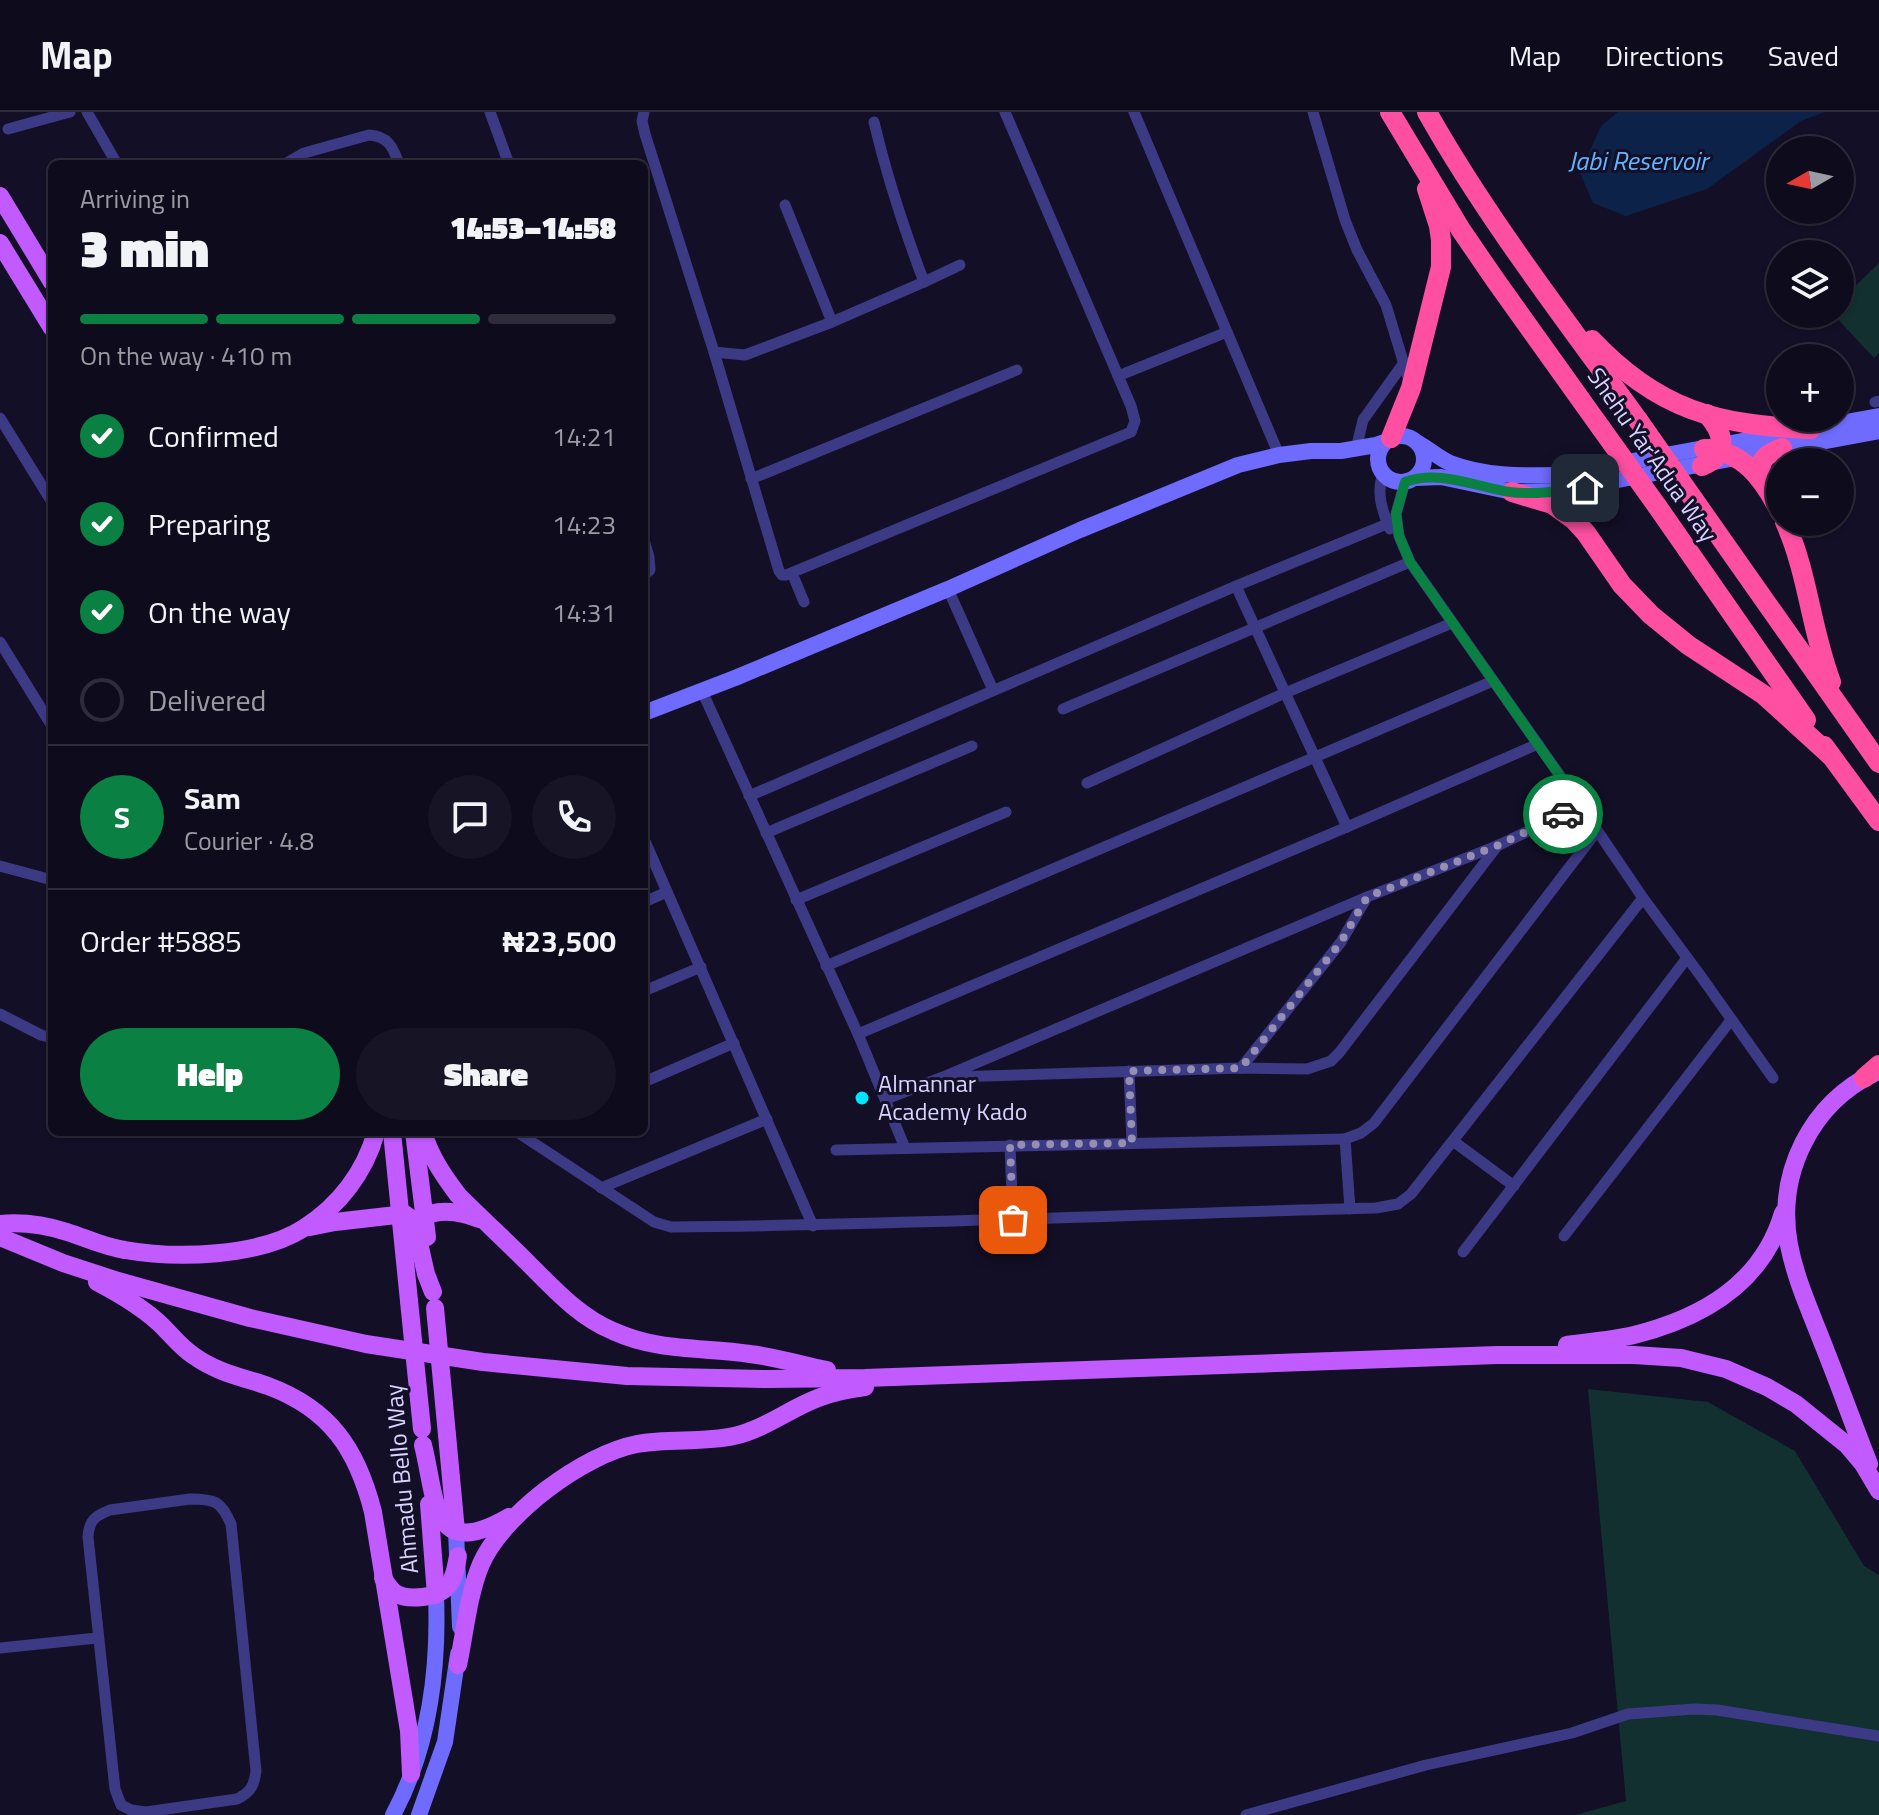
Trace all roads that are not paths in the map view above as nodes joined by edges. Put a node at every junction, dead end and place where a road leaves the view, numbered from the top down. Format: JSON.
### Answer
{"nodes":[{"id":1,"x":70,"y":112,"type":"edge"},
{"id":2,"x":87,"y":112,"type":"edge"},
{"id":3,"x":490,"y":112,"type":"edge"},
{"id":4,"x":644,"y":112,"type":"edge"},
{"id":5,"x":1005,"y":112,"type":"edge"},
{"id":6,"x":1134,"y":112,"type":"edge"},
{"id":7,"x":1313,"y":112,"type":"edge"},
{"id":8,"x":1427,"y":112,"type":"edge"},
{"id":9,"x":1394,"y":118,"type":"edge"},
{"id":10,"x":874,"y":122,"type":"dead end"},
{"id":11,"x":8,"y":129,"type":"dead end"},
{"id":12,"x":115,"y":160,"type":"edge"},
{"id":13,"x":292,"y":160,"type":"edge"},
{"id":14,"x":397,"y":160,"type":"edge"},
{"id":15,"x":508,"y":160,"type":"edge"},
{"id":16,"x":0,"y":196,"type":"edge"},
{"id":17,"x":785,"y":205,"type":"dead end"},
{"id":18,"x":0,"y":243,"type":"edge"},
{"id":19,"x":960,"y":265,"type":"dead end"},
{"id":20,"x":48,"y":275,"type":"edge"},
{"id":21,"x":924,"y":282,"type":"junction"},
{"id":22,"x":1540,"y":285,"type":"junction"},
{"id":23,"x":48,"y":321,"type":"edge"},
{"id":24,"x":832,"y":322,"type":"junction"},
{"id":25,"x":1227,"y":332,"type":"junction"},
{"id":26,"x":714,"y":352,"type":"junction"},
{"id":27,"x":1403,"y":364,"type":"junction"},
{"id":28,"x":1017,"y":370,"type":"dead end"},
{"id":29,"x":1118,"y":376,"type":"junction"},
{"id":30,"x":1411,"y":388,"type":"junction"},
{"id":31,"x":1878,"y":407,"type":"edge"},
{"id":32,"x":1707,"y":414,"type":"junction"},
{"id":33,"x":1854,"y":415,"type":"edge"},
{"id":34,"x":0,"y":418,"type":"edge"},
{"id":35,"x":1766,"y":427,"type":"edge"},
{"id":36,"x":1879,"y":431,"type":"edge"},
{"id":37,"x":1800,"y":432,"type":"edge"},
{"id":38,"x":1389,"y":440,"type":"junction"},
{"id":39,"x":1418,"y":443,"type":"junction"},
{"id":40,"x":1782,"y":448,"type":"edge"},
{"id":41,"x":1766,"y":449,"type":"edge"},
{"id":42,"x":1348,"y":450,"type":"junction"},
{"id":43,"x":1717,"y":454,"type":"junction"},
{"id":44,"x":1279,"y":455,"type":"junction"},
{"id":45,"x":1766,"y":457,"type":"edge"},
{"id":46,"x":1383,"y":473,"type":"junction"},
{"id":47,"x":751,"y":479,"type":"junction"},
{"id":48,"x":1410,"y":480,"type":"junction"},
{"id":49,"x":1762,"y":481,"type":"junction"},
{"id":50,"x":1766,"y":488,"type":"edge"},
{"id":51,"x":1512,"y":492,"type":"junction"},
{"id":52,"x":48,"y":496,"type":"edge"},
{"id":53,"x":1387,"y":524,"type":"junction"},
{"id":54,"x":1790,"y":536,"type":"edge"},
{"id":55,"x":1403,"y":549,"type":"junction"},
{"id":56,"x":1410,"y":562,"type":"junction"},
{"id":57,"x":792,"y":573,"type":"junction"},
{"id":58,"x":1236,"y":586,"type":"junction"},
{"id":59,"x":948,"y":589,"type":"junction"},
{"id":60,"x":804,"y":602,"type":"dead end"},
{"id":61,"x":1452,"y":623,"type":"junction"},
{"id":62,"x":1255,"y":626,"type":"junction"},
{"id":63,"x":0,"y":642,"type":"edge"},
{"id":64,"x":1493,"y":681,"type":"junction"},
{"id":65,"x":993,"y":690,"type":"junction"},
{"id":66,"x":702,"y":691,"type":"junction"},
{"id":67,"x":1285,"y":693,"type":"junction"},
{"id":68,"x":1063,"y":709,"type":"dead end"},
{"id":69,"x":648,"y":711,"type":"edge"},
{"id":70,"x":1843,"y":712,"type":"junction"},
{"id":71,"x":48,"y":720,"type":"edge"},
{"id":72,"x":1538,"y":744,"type":"junction"},
{"id":73,"x":972,"y":746,"type":"dead end"},
{"id":74,"x":1830,"y":755,"type":"junction"},
{"id":75,"x":1316,"y":758,"type":"junction"},
{"id":76,"x":1879,"y":763,"type":"edge"},
{"id":77,"x":1087,"y":783,"type":"dead end"},
{"id":78,"x":749,"y":796,"type":"junction"},
{"id":79,"x":1581,"y":806,"type":"junction"},
{"id":80,"x":1006,"y":812,"type":"dead end"},
{"id":81,"x":1879,"y":821,"type":"edge"},
{"id":82,"x":1347,"y":827,"type":"junction"},
{"id":83,"x":1597,"y":831,"type":"junction"},
{"id":84,"x":766,"y":833,"type":"junction"},
{"id":85,"x":1499,"y":845,"type":"junction"},
{"id":86,"x":648,"y":848,"type":"edge"},
{"id":87,"x":0,"y":866,"type":"edge"},
{"id":88,"x":48,"y":879,"type":"edge"},
{"id":89,"x":667,"y":892,"type":"junction"},
{"id":90,"x":1367,"y":897,"type":"junction"},
{"id":91,"x":1643,"y":898,"type":"junction"},
{"id":92,"x":648,"y":900,"type":"edge"},
{"id":93,"x":796,"y":900,"type":"junction"},
{"id":94,"x":1687,"y":958,"type":"junction"},
{"id":95,"x":826,"y":966,"type":"junction"},
{"id":96,"x":701,"y":967,"type":"junction"},
{"id":97,"x":648,"y":989,"type":"edge"},
{"id":98,"x":0,"y":1014,"type":"edge"},
{"id":99,"x":1731,"y":1020,"type":"junction"},
{"id":100,"x":858,"y":1034,"type":"junction"},
{"id":101,"x":48,"y":1037,"type":"edge"},
{"id":102,"x":734,"y":1043,"type":"junction"},
{"id":103,"x":1241,"y":1068,"type":"junction"},
{"id":104,"x":1129,"y":1071,"type":"junction"},
{"id":105,"x":1874,"y":1071,"type":"edge"},
{"id":106,"x":943,"y":1077,"type":"junction"},
{"id":107,"x":1773,"y":1078,"type":"dead end"},
{"id":108,"x":648,"y":1080,"type":"edge"},
{"id":109,"x":886,"y":1099,"type":"junction"},
{"id":110,"x":767,"y":1119,"type":"junction"},
{"id":111,"x":375,"y":1136,"type":"edge"},
{"id":112,"x":393,"y":1136,"type":"edge"},
{"id":113,"x":414,"y":1136,"type":"edge"},
{"id":114,"x":425,"y":1136,"type":"edge"},
{"id":115,"x":525,"y":1136,"type":"edge"},
{"id":116,"x":1345,"y":1139,"type":"junction"},
{"id":117,"x":1453,"y":1141,"type":"junction"},
{"id":118,"x":1132,"y":1143,"type":"junction"},
{"id":119,"x":1010,"y":1145,"type":"junction"},
{"id":120,"x":905,"y":1148,"type":"junction"},
{"id":121,"x":836,"y":1150,"type":"dead end"},
{"id":122,"x":1514,"y":1186,"type":"junction"},
{"id":123,"x":601,"y":1188,"type":"junction"},
{"id":124,"x":1788,"y":1195,"type":"junction"},
{"id":125,"x":1350,"y":1209,"type":"junction"},
{"id":126,"x":413,"y":1217,"type":"junction"},
{"id":127,"x":1013,"y":1220,"type":"junction"},
{"id":128,"x":485,"y":1221,"type":"junction"},
{"id":129,"x":0,"y":1224,"type":"edge"},
{"id":130,"x":813,"y":1226,"type":"junction"},
{"id":131,"x":303,"y":1229,"type":"junction"},
{"id":132,"x":1564,"y":1236,"type":"dead end"},
{"id":133,"x":3,"y":1242,"type":"edge"},
{"id":134,"x":1463,"y":1252,"type":"dead end"},
{"id":135,"x":63,"y":1263,"type":"junction"},
{"id":136,"x":1497,"y":1355,"type":"junction"},
{"id":137,"x":945,"y":1376,"type":"junction"},
{"id":138,"x":865,"y":1378,"type":"junction"},
{"id":139,"x":423,"y":1437,"type":"junction"},
{"id":140,"x":1879,"y":1490,"type":"edge"},
{"id":141,"x":522,"y":1510,"type":"junction"},
{"id":142,"x":456,"y":1531,"type":"junction"},
{"id":143,"x":458,"y":1556,"type":"junction"},
{"id":144,"x":383,"y":1578,"type":"junction"},
{"id":145,"x":436,"y":1595,"type":"junction"},
{"id":146,"x":97,"y":1638,"type":"junction"},
{"id":147,"x":0,"y":1648,"type":"edge"},
{"id":148,"x":458,"y":1665,"type":"junction"},
{"id":149,"x":1879,"y":1736,"type":"edge"},
{"id":150,"x":411,"y":1774,"type":"junction"},
{"id":151,"x":393,"y":1815,"type":"edge"},
{"id":152,"x":419,"y":1815,"type":"edge"},
{"id":153,"x":1246,"y":1815,"type":"edge"}],
"edges":[{"from":1,"to":11,"type":"street"},
{"from":2,"to":12,"type":"street"},
{"from":3,"to":15,"type":"street"},
{"from":4,"to":26,"type":"street"},
{"from":5,"to":29,"type":"street"},
{"from":6,"to":25,"type":"street"},
{"from":7,"to":27,"type":"street"},
{"from":8,"to":22,"type":"highway","name":"Shehu Yar'Adua Way"},
{"from":9,"to":30,"type":"highway"},
{"from":9,"to":74,"type":"highway","name":"Shehu Yar'Adua Way","bridge":true},
{"from":10,"to":21,"type":"street"},
{"from":13,"to":14,"type":"street"},
{"from":16,"to":20,"type":"main road"},
{"from":17,"to":24,"type":"street"},
{"from":18,"to":23,"type":"main road"},
{"from":19,"to":21,"type":"street"},
{"from":21,"to":24,"type":"street"},
{"from":22,"to":32,"type":"highway"},
{"from":22,"to":70,"type":"highway","name":"Shehu Yar'Adua Way","bridge":true},
{"from":24,"to":26,"type":"street"},
{"from":25,"to":29,"type":"street"},
{"from":25,"to":44,"type":"street"},
{"from":26,"to":47,"type":"street"},
{"from":27,"to":30,"type":"street"},
{"from":27,"to":42,"type":"street"},
{"from":28,"to":47,"type":"street"},
{"from":29,"to":57,"type":"street"},
{"from":30,"to":38,"type":"highway"},
{"from":31,"to":33,"type":"street"},
{"from":32,"to":35,"type":"highway"},
{"from":32,"to":43,"type":"highway"},
{"from":34,"to":52,"type":"street"},
{"from":36,"to":40,"type":"street"},
{"from":37,"to":43,"type":"street"},
{"from":38,"to":39,"type":"street"},
{"from":38,"to":42,"type":"street"},
{"from":38,"to":46,"type":"street"},
{"from":39,"to":43,"type":"street"},
{"from":39,"to":48,"type":"street"},
{"from":41,"to":43,"type":"street"},
{"from":42,"to":44,"type":"street"},
{"from":42,"to":46,"type":"street"},
{"from":43,"to":49,"type":"highway"},
{"from":43,"to":51,"type":"street"},
{"from":44,"to":59,"type":"street"},
{"from":45,"to":49,"type":"highway"},
{"from":46,"to":48,"type":"street"},
{"from":46,"to":53,"type":"street"},
{"from":47,"to":57,"type":"street"},
{"from":48,"to":51,"type":"street"},
{"from":48,"to":55,"type":"street"},
{"from":49,"to":50,"type":"highway"},
{"from":51,"to":74,"type":"highway"},
{"from":53,"to":55,"type":"street"},
{"from":53,"to":58,"type":"street"},
{"from":54,"to":70,"type":"highway"},
{"from":55,"to":56,"type":"street"},
{"from":56,"to":61,"type":"street"},
{"from":56,"to":62,"type":"street"},
{"from":57,"to":60,"type":"street"},
{"from":58,"to":62,"type":"street"},
{"from":58,"to":65,"type":"street"},
{"from":59,"to":65,"type":"street"},
{"from":59,"to":66,"type":"street"},
{"from":61,"to":64,"type":"street"},
{"from":61,"to":67,"type":"street"},
{"from":62,"to":67,"type":"street"},
{"from":62,"to":68,"type":"street"},
{"from":63,"to":71,"type":"street"},
{"from":64,"to":72,"type":"street"},
{"from":64,"to":75,"type":"street"},
{"from":65,"to":78,"type":"street"},
{"from":66,"to":69,"type":"street"},
{"from":66,"to":78,"type":"street"},
{"from":67,"to":75,"type":"street"},
{"from":67,"to":77,"type":"street"},
{"from":70,"to":76,"type":"highway","name":"Shehu Yar'Adua Way"},
{"from":72,"to":79,"type":"street"},
{"from":72,"to":82,"type":"street"},
{"from":73,"to":84,"type":"street"},
{"from":74,"to":81,"type":"highway","name":"Shehu Yar'Adua Way"},
{"from":75,"to":82,"type":"street"},
{"from":75,"to":95,"type":"street"},
{"from":78,"to":84,"type":"street"},
{"from":79,"to":83,"type":"street"},
{"from":79,"to":85,"type":"street"},
{"from":80,"to":93,"type":"street"},
{"from":82,"to":100,"type":"street"},
{"from":83,"to":91,"type":"street"},
{"from":83,"to":116,"type":"street"},
{"from":84,"to":93,"type":"street"},
{"from":85,"to":90,"type":"street"},
{"from":85,"to":103,"type":"street"},
{"from":86,"to":89,"type":"street"},
{"from":87,"to":88,"type":"street"},
{"from":89,"to":92,"type":"street"},
{"from":89,"to":96,"type":"street"},
{"from":90,"to":103,"type":"street"},
{"from":90,"to":106,"type":"street"},
{"from":91,"to":94,"type":"street"},
{"from":91,"to":117,"type":"street"},
{"from":93,"to":95,"type":"street"},
{"from":94,"to":99,"type":"street"},
{"from":94,"to":122,"type":"street"},
{"from":95,"to":100,"type":"street"},
{"from":96,"to":97,"type":"street"},
{"from":96,"to":102,"type":"street"},
{"from":98,"to":101,"type":"street"},
{"from":99,"to":107,"type":"street"},
{"from":99,"to":132,"type":"street"},
{"from":100,"to":109,"type":"street"},
{"from":102,"to":108,"type":"street"},
{"from":102,"to":110,"type":"street"},
{"from":103,"to":104,"type":"street"},
{"from":104,"to":106,"type":"street"},
{"from":104,"to":118,"type":"street"},
{"from":105,"to":124,"type":"main road"},
{"from":106,"to":109,"type":"street"},
{"from":109,"to":120,"type":"street"},
{"from":110,"to":123,"type":"street"},
{"from":110,"to":130,"type":"street"},
{"from":111,"to":131,"type":"main road"},
{"from":112,"to":126,"type":"main road","name":"Ahmadu Bello Way"},
{"from":113,"to":126,"type":"main road","name":"Ahmadu Bello Way"},
{"from":114,"to":128,"type":"main road"},
{"from":115,"to":123,"type":"street"},
{"from":116,"to":118,"type":"street"},
{"from":116,"to":125,"type":"street"},
{"from":117,"to":122,"type":"street"},
{"from":117,"to":125,"type":"street"},
{"from":118,"to":119,"type":"street"},
{"from":119,"to":120,"type":"street"},
{"from":119,"to":127,"type":"street"},
{"from":120,"to":121,"type":"street"},
{"from":122,"to":134,"type":"street"},
{"from":123,"to":130,"type":"street"},
{"from":124,"to":136,"type":"main road"},
{"from":124,"to":140,"type":"main road"},
{"from":125,"to":127,"type":"street"},
{"from":126,"to":128,"type":"main road"},
{"from":126,"to":131,"type":"main road"},
{"from":126,"to":139,"type":"main road","name":"Ahmadu Bello Way","bridge":true},
{"from":126,"to":142,"type":"main road","name":"Ahmadu Bello Way","bridge":true},
{"from":127,"to":130,"type":"street"},
{"from":128,"to":138,"type":"main road"},
{"from":129,"to":131,"type":"main road"},
{"from":133,"to":135,"type":"main road"},
{"from":135,"to":138,"type":"main road"},
{"from":135,"to":144,"type":"main road"},
{"from":136,"to":137,"type":"main road"},
{"from":136,"to":140,"type":"main road"},
{"from":137,"to":138,"type":"main road"},
{"from":137,"to":141,"type":"main road"},
{"from":139,"to":142,"type":"main road"},
{"from":139,"to":145,"type":"main road","name":"Ahmadu Bello Way"},
{"from":141,"to":142,"type":"main road"},
{"from":141,"to":148,"type":"main road"},
{"from":142,"to":143,"type":"street","name":"Ahmadu Bello Way"},
{"from":143,"to":145,"type":"main road"},
{"from":143,"to":148,"type":"street","name":"Ahmadu Bello Way"},
{"from":144,"to":145,"type":"main road"},
{"from":144,"to":150,"type":"main road"},
{"from":145,"to":150,"type":"street","name":"Ahmadu Bello Way"},
{"from":146,"to":146,"type":"street"},
{"from":146,"to":147,"type":"street"},
{"from":148,"to":152,"type":"street","name":"Ahmadu Bello Way"},
{"from":149,"to":153,"type":"street"},
{"from":150,"to":151,"type":"street","name":"Ahmadu Bello Way"}]}
